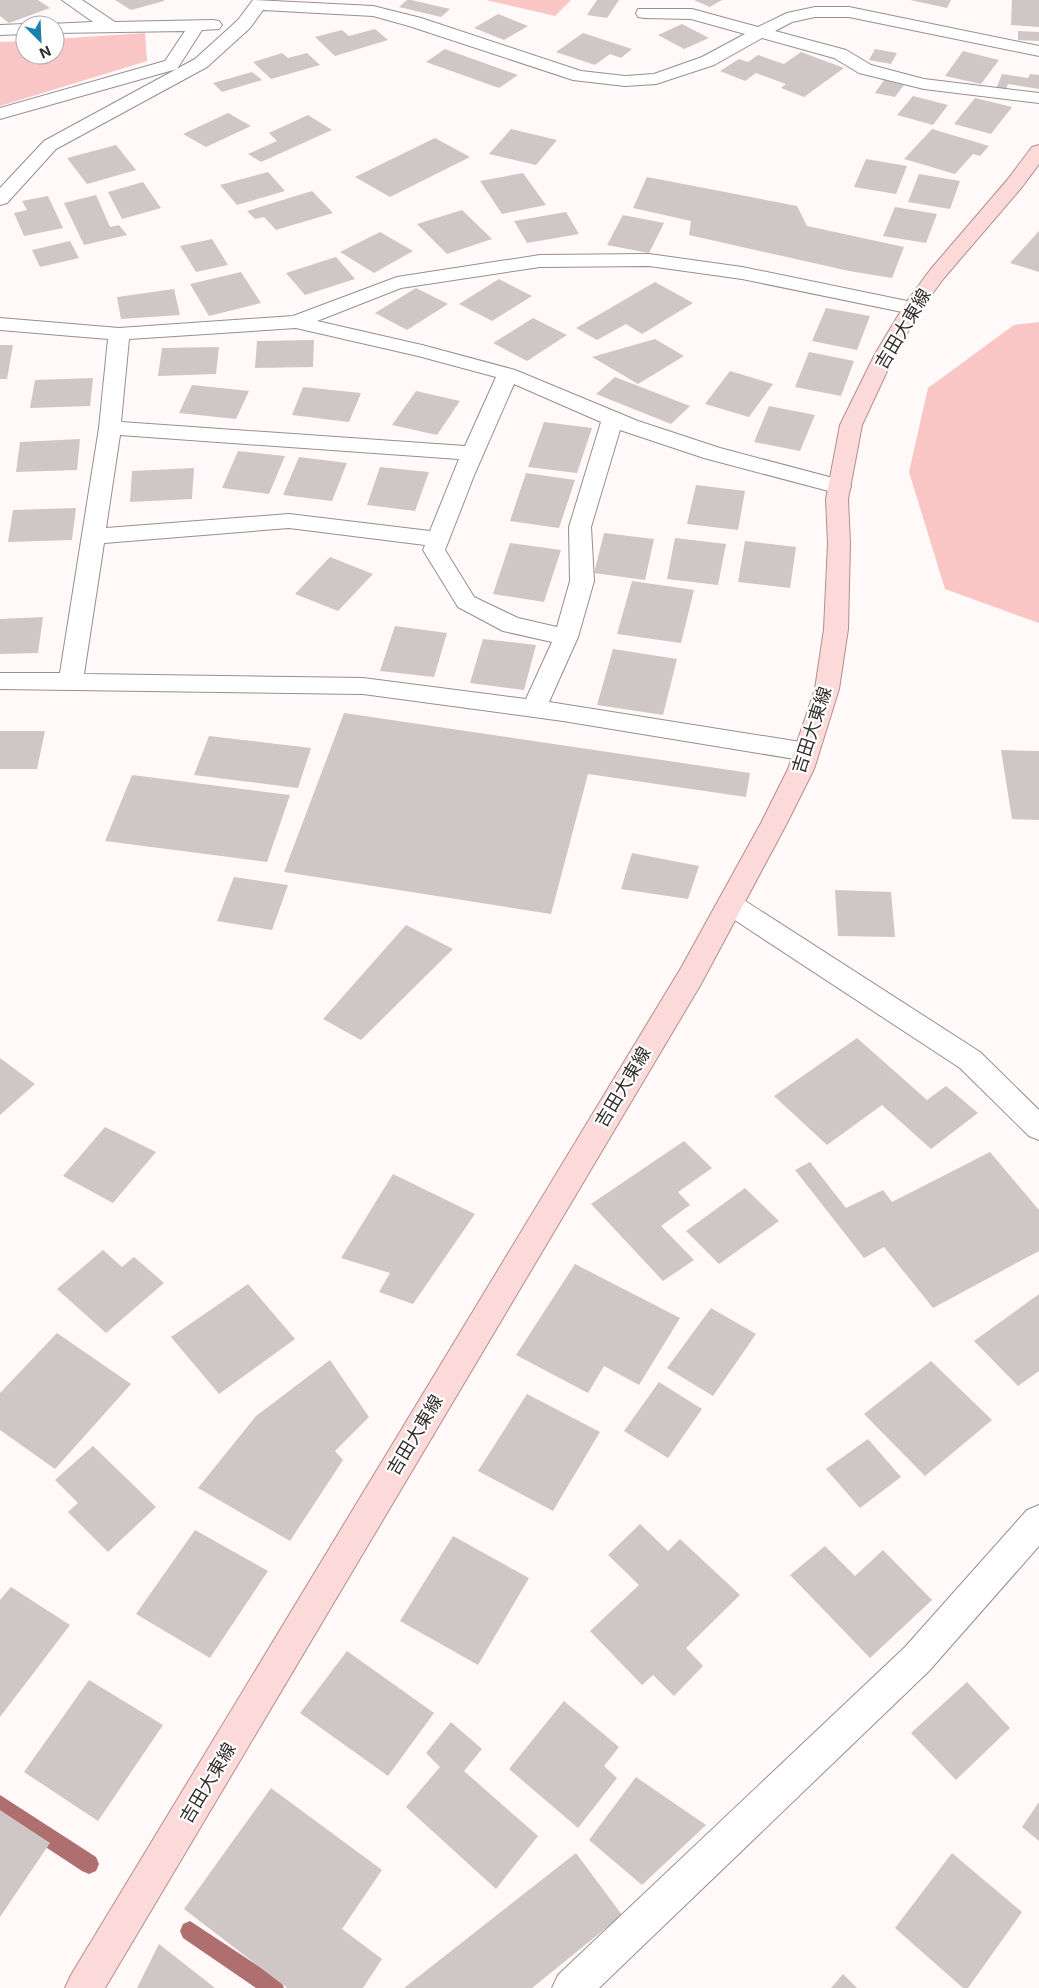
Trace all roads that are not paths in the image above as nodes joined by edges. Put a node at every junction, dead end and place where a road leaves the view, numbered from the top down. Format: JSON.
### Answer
{"nodes":[{"id":1,"x":70,"y":0,"type":"edge"},
{"id":2,"x":260,"y":3,"type":"edge"},
{"id":3,"x":644,"y":13,"type":"dead end"},
{"id":4,"x":244,"y":24,"type":"junction"},
{"id":5,"x":109,"y":25,"type":"junction"},
{"id":6,"x":197,"y":25,"type":"junction"},
{"id":7,"x":65,"y":27,"type":"edge"},
{"id":8,"x":15,"y":29,"type":"edge"},
{"id":9,"x":0,"y":30,"type":"edge"},
{"id":10,"x":762,"y":33,"type":"junction"},
{"id":11,"x":1039,"y":51,"type":"edge"},
{"id":12,"x":1039,"y":98,"type":"edge"},
{"id":13,"x":5,"y":108,"type":"edge"},
{"id":14,"x":1038,"y":154,"type":"edge"},
{"id":15,"x":25,"y":172,"type":"junction"},
{"id":16,"x":0,"y":176,"type":"edge"},
{"id":17,"x":0,"y":199,"type":"edge"},
{"id":18,"x":912,"y":308,"type":"junction"},
{"id":19,"x":296,"y":322,"type":"junction"},
{"id":20,"x":0,"y":324,"type":"edge"},
{"id":21,"x":119,"y":334,"type":"junction"},
{"id":22,"x":508,"y":374,"type":"junction"},
{"id":23,"x":613,"y":418,"type":"junction"},
{"id":24,"x":110,"y":428,"type":"junction"},
{"id":25,"x":473,"y":453,"type":"junction"},
{"id":26,"x":840,"y":487,"type":"junction"},
{"id":27,"x":94,"y":536,"type":"junction"},
{"id":28,"x":438,"y":539,"type":"junction"},
{"id":29,"x":566,"y":636,"type":"junction"},
{"id":30,"x":0,"y":681,"type":"edge"},
{"id":31,"x":71,"y":682,"type":"junction"},
{"id":32,"x":534,"y":709,"type":"junction"},
{"id":33,"x":807,"y":752,"type":"junction"},
{"id":34,"x":730,"y":904,"type":"junction"},
{"id":35,"x":1039,"y":1128,"type":"edge"},
{"id":36,"x":1039,"y":1521,"type":"edge"},
{"id":37,"x":84,"y":1988,"type":"edge"},
{"id":38,"x":572,"y":1988,"type":"edge"}],
"edges":[{"from":1,"to":5,"type":"street"},
{"from":2,"to":4,"type":"street"},
{"from":2,"to":10,"type":"street"},
{"from":3,"to":10,"type":"street"},
{"from":4,"to":6,"type":"street"},
{"from":4,"to":15,"type":"street"},
{"from":5,"to":6,"type":"street"},
{"from":5,"to":7,"type":"street"},
{"from":6,"to":13,"type":"street"},
{"from":8,"to":9,"type":"street"},
{"from":10,"to":11,"type":"street"},
{"from":10,"to":12,"type":"street"},
{"from":14,"to":18,"type":"main road","name":"吉田大東線"},
{"from":15,"to":16,"type":"street"},
{"from":15,"to":17,"type":"street"},
{"from":18,"to":19,"type":"street"},
{"from":18,"to":26,"type":"main road","name":"吉田大東線"},
{"from":19,"to":21,"type":"street"},
{"from":19,"to":22,"type":"street"},
{"from":20,"to":21,"type":"street"},
{"from":21,"to":24,"type":"street"},
{"from":22,"to":23,"type":"street"},
{"from":22,"to":25,"type":"street"},
{"from":23,"to":26,"type":"street"},
{"from":23,"to":29,"type":"street"},
{"from":24,"to":25,"type":"street"},
{"from":24,"to":27,"type":"street"},
{"from":25,"to":28,"type":"street"},
{"from":26,"to":33,"type":"main road","name":"吉田大東線"},
{"from":27,"to":28,"type":"street"},
{"from":27,"to":31,"type":"street"},
{"from":28,"to":29,"type":"street"},
{"from":29,"to":32,"type":"street"},
{"from":30,"to":31,"type":"street"},
{"from":31,"to":32,"type":"street"},
{"from":32,"to":33,"type":"street"},
{"from":33,"to":34,"type":"main road","name":"吉田大東線"},
{"from":34,"to":35,"type":"street"},
{"from":34,"to":37,"type":"main road","name":"吉田大東線"},
{"from":36,"to":38,"type":"street"}]}
